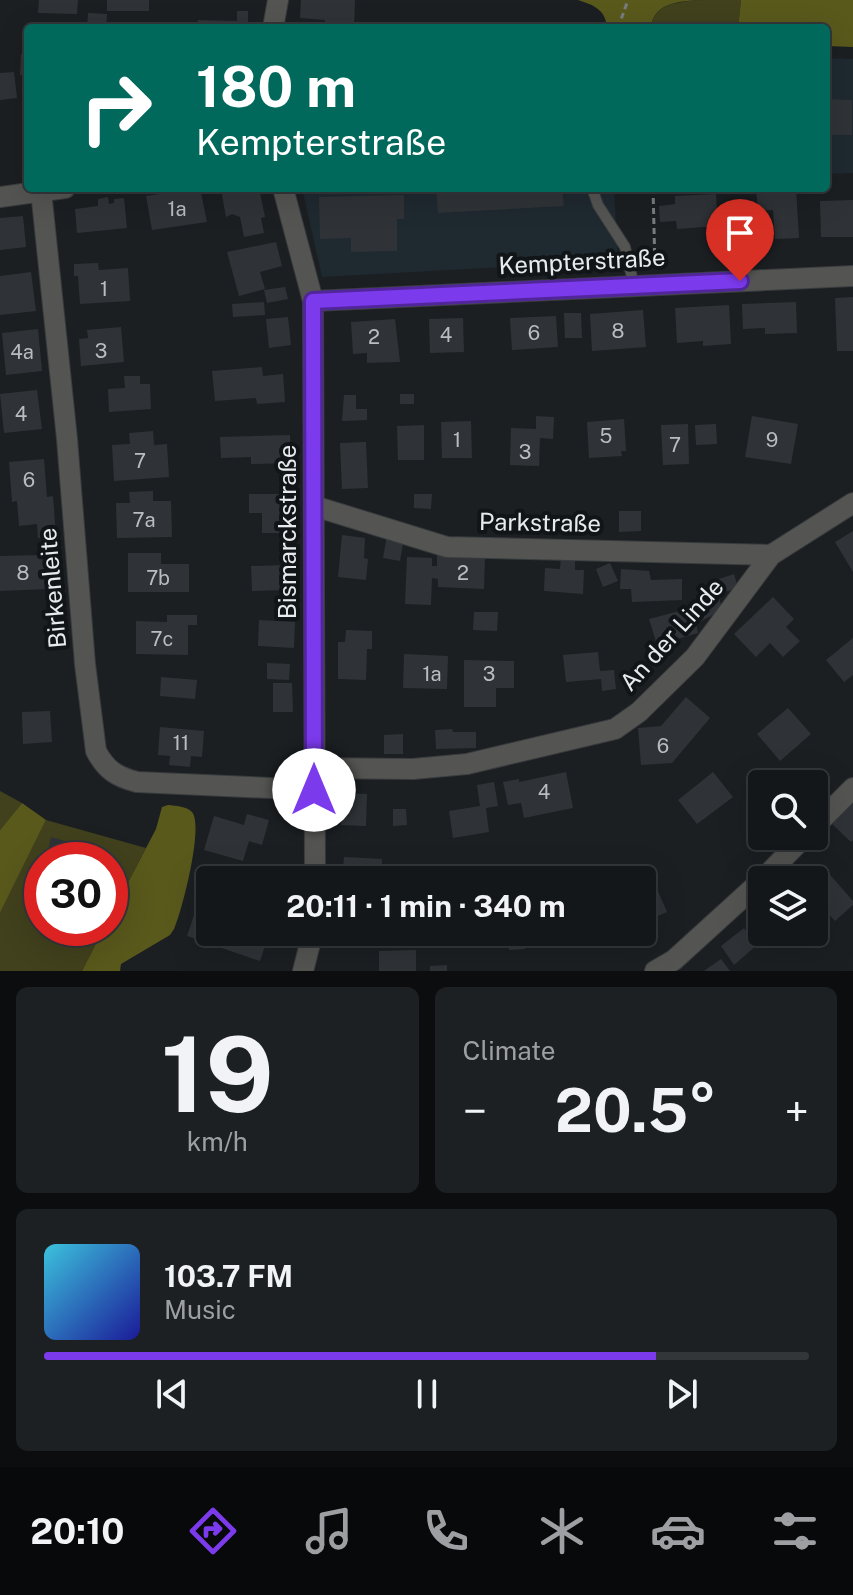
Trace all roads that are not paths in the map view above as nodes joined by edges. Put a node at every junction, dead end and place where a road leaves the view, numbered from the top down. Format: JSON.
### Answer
{"nodes":[{"id":1,"x":278,"y":0,"type":"edge"},
{"id":2,"x":274,"y":24,"type":"edge"},
{"id":3,"x":34,"y":192,"type":"edge"},
{"id":4,"x":41,"y":192,"type":"edge"},
{"id":5,"x":284,"y":192,"type":"edge"},
{"id":6,"x":593,"y":192,"type":"edge"},
{"id":7,"x":0,"y":197,"type":"edge"},
{"id":8,"x":853,"y":276,"type":"edge"},
{"id":9,"x":634,"y":286,"type":"junction"},
{"id":10,"x":313,"y":301,"type":"junction"},
{"id":11,"x":853,"y":503,"type":"edge"},
{"id":12,"x":314,"y":506,"type":"junction"},
{"id":13,"x":771,"y":555,"type":"junction"},
{"id":14,"x":314,"y":768,"type":"junction"},
{"id":15,"x":853,"y":788,"type":"edge"},
{"id":16,"x":314,"y":790,"type":"junction"},
{"id":17,"x":828,"y":813,"type":"edge"},
{"id":18,"x":791,"y":850,"type":"edge"},
{"id":19,"x":315,"y":866,"type":"edge"},
{"id":20,"x":776,"y":866,"type":"edge"},
{"id":21,"x":748,"y":893,"type":"edge"},
{"id":22,"x":309,"y":946,"type":"edge"},
{"id":23,"x":303,"y":971,"type":"edge"},
{"id":24,"x":655,"y":971,"type":"edge"}],
"edges":[{"from":1,"to":2,"type":"street"},
{"from":3,"to":7,"type":"street"},
{"from":4,"to":16,"type":"street","name":"Birkenleite"},
{"from":5,"to":10,"type":"street","name":"Bismarckstraße"},
{"from":6,"to":9,"type":"lane"},
{"from":8,"to":9,"type":"street","name":"Kempterstraße"},
{"from":9,"to":10,"type":"street","name":"Kempterstraße"},
{"from":10,"to":12,"type":"street","name":"Bismarckstraße"},
{"from":11,"to":13,"type":"street","name":"An der Linde"},
{"from":12,"to":13,"type":"street","name":"Parkstraße"},
{"from":12,"to":14,"type":"street","name":"Bismarckstraße"},
{"from":13,"to":14,"type":"street","name":"An der Linde"},
{"from":14,"to":16,"type":"street","name":"Bismarckstraße"},
{"from":15,"to":17,"type":"street"},
{"from":16,"to":19,"type":"street","name":"Bismarckstraße"},
{"from":18,"to":20,"type":"street"},
{"from":21,"to":24,"type":"street"},
{"from":22,"to":23,"type":"street"}]}
